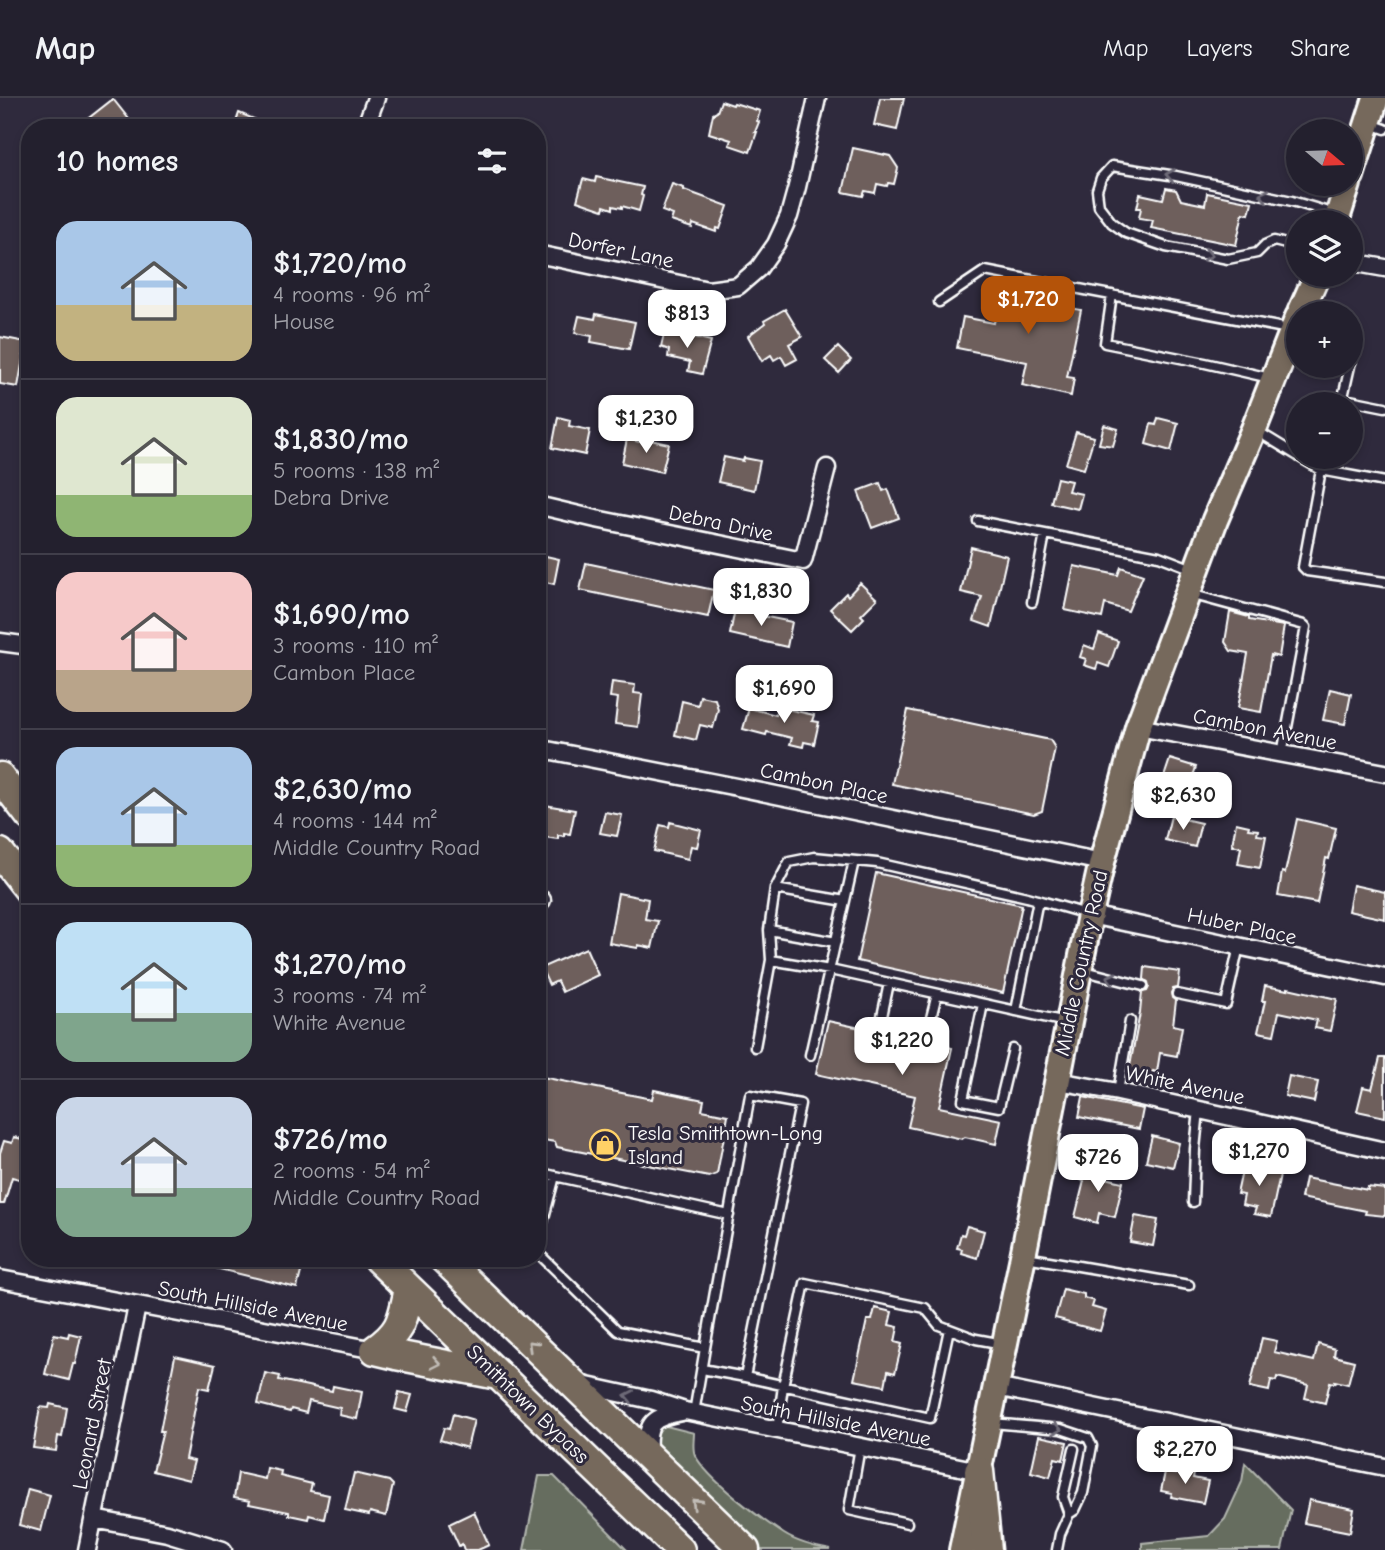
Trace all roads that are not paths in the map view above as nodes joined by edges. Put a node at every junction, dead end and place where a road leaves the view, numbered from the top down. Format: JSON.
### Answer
{"nodes":[{"id":1,"x":376,"y":98,"type":"edge"},
{"id":2,"x":817,"y":98,"type":"edge"},
{"id":3,"x":1376,"y":98,"type":"edge"},
{"id":4,"x":368,"y":119,"type":"edge"},
{"id":5,"x":1376,"y":126,"type":"edge"},
{"id":6,"x":1363,"y":152,"type":"edge"},
{"id":7,"x":1316,"y":210,"type":"edge"},
{"id":8,"x":1286,"y":244,"type":"edge"},
{"id":9,"x":546,"y":256,"type":"edge"},
{"id":10,"x":1363,"y":264,"type":"edge"},
{"id":11,"x":1385,"y":268,"type":"edge"},
{"id":12,"x":1112,"y":295,"type":"junction"},
{"id":13,"x":939,"y":302,"type":"dead end"},
{"id":14,"x":1286,"y":321,"type":"edge"},
{"id":15,"x":1286,"y":350,"type":"edge"},
{"id":16,"x":1348,"y":378,"type":"edge"},
{"id":17,"x":1273,"y":379,"type":"junction"},
{"id":18,"x":1385,"y":407,"type":"edge"},
{"id":19,"x":1254,"y":429,"type":"junction"},
{"id":20,"x":1286,"y":449,"type":"edge"},
{"id":21,"x":827,"y":468,"type":"dead end"},
{"id":22,"x":1321,"y":470,"type":"joint"},
{"id":23,"x":1385,"y":482,"type":"edge"},
{"id":24,"x":546,"y":507,"type":"edge"},
{"id":25,"x":978,"y":521,"type":"dead end"},
{"id":26,"x":1045,"y":534,"type":"junction"},
{"id":27,"x":1196,"y":569,"type":"junction"},
{"id":28,"x":1385,"y":582,"type":"edge"},
{"id":29,"x":1187,"y":593,"type":"junction"},
{"id":30,"x":1032,"y":602,"type":"dead end"},
{"id":31,"x":0,"y":642,"type":"edge"},
{"id":32,"x":21,"y":645,"type":"edge"},
{"id":33,"x":1138,"y":727,"type":"junction"},
{"id":34,"x":546,"y":750,"type":"edge"},
{"id":35,"x":1282,"y":754,"type":"junction"},
{"id":36,"x":1385,"y":773,"type":"edge"},
{"id":37,"x":0,"y":777,"type":"edge"},
{"id":38,"x":21,"y":804,"type":"edge"},
{"id":39,"x":0,"y":853,"type":"edge"},
{"id":40,"x":854,"y":861,"type":"junction"},
{"id":41,"x":1102,"y":862,"type":"junction"},
{"id":42,"x":21,"y":880,"type":"edge"},
{"id":43,"x":775,"y":889,"type":"junction"},
{"id":44,"x":1038,"y":900,"type":"junction"},
{"id":45,"x":845,"y":901,"type":"junction"},
{"id":46,"x":1090,"y":915,"type":"junction"},
{"id":47,"x":769,"y":930,"type":"junction"},
{"id":48,"x":836,"y":942,"type":"junction"},
{"id":49,"x":1239,"y":946,"type":"junction"},
{"id":50,"x":771,"y":960,"type":"junction"},
{"id":51,"x":830,"y":970,"type":"junction"},
{"id":52,"x":1079,"y":970,"type":"junction"},
{"id":53,"x":1385,"y":978,"type":"edge"},
{"id":54,"x":889,"y":983,"type":"junction"},
{"id":55,"x":1143,"y":986,"type":"dead end"},
{"id":56,"x":937,"y":993,"type":"junction"},
{"id":57,"x":1177,"y":994,"type":"dead end"},
{"id":58,"x":983,"y":1004,"type":"junction"},
{"id":59,"x":1016,"y":1011,"type":"junction"},
{"id":60,"x":1130,"y":1021,"type":"dead end"},
{"id":61,"x":1068,"y":1022,"type":"junction"},
{"id":62,"x":880,"y":1026,"type":"dead end"},
{"id":63,"x":926,"y":1038,"type":"dead end"},
{"id":64,"x":755,"y":1047,"type":"dead end"},
{"id":65,"x":1013,"y":1049,"type":"dead end"},
{"id":66,"x":810,"y":1055,"type":"dead end"},
{"id":67,"x":1058,"y":1081,"type":"junction"},
{"id":68,"x":1118,"y":1092,"type":"junction"},
{"id":69,"x":1199,"y":1110,"type":"junction"},
{"id":70,"x":1385,"y":1150,"type":"edge"},
{"id":71,"x":546,"y":1174,"type":"edge"},
{"id":72,"x":555,"y":1176,"type":"junction"},
{"id":73,"x":1193,"y":1202,"type":"dead end"},
{"id":74,"x":546,"y":1210,"type":"edge"},
{"id":75,"x":729,"y":1216,"type":"junction"},
{"id":76,"x":1023,"y":1256,"type":"junction"},
{"id":77,"x":546,"y":1261,"type":"edge"},
{"id":78,"x":386,"y":1267,"type":"edge"},
{"id":79,"x":452,"y":1267,"type":"edge"},
{"id":80,"x":0,"y":1279,"type":"edge"},
{"id":81,"x":1189,"y":1285,"type":"dead end"},
{"id":82,"x":409,"y":1289,"type":"junction"},
{"id":83,"x":137,"y":1306,"type":"junction"},
{"id":84,"x":949,"y":1329,"type":"junction"},
{"id":85,"x":1005,"y":1345,"type":"junction"},
{"id":86,"x":705,"y":1348,"type":"junction"},
{"id":87,"x":375,"y":1350,"type":"junction"},
{"id":88,"x":702,"y":1370,"type":"junction"},
{"id":89,"x":498,"y":1375,"type":"junction"},
{"id":90,"x":745,"y":1377,"type":"junction"},
{"id":91,"x":572,"y":1383,"type":"junction"},
{"id":92,"x":783,"y":1386,"type":"junction"},
{"id":93,"x":996,"y":1387,"type":"junction"},
{"id":94,"x":690,"y":1413,"type":"junction"},
{"id":95,"x":989,"y":1423,"type":"junction"},
{"id":96,"x":777,"y":1430,"type":"junction"},
{"id":97,"x":860,"y":1447,"type":"junction"},
{"id":98,"x":574,"y":1448,"type":"junction"},
{"id":99,"x":1074,"y":1449,"type":"dead end"},
{"id":100,"x":649,"y":1457,"type":"junction"},
{"id":101,"x":1385,"y":1468,"type":"edge"},
{"id":102,"x":979,"y":1471,"type":"junction"},
{"id":103,"x":1069,"y":1514,"type":"junction"},
{"id":104,"x":94,"y":1519,"type":"junction"},
{"id":105,"x":907,"y":1523,"type":"dead end"},
{"id":106,"x":88,"y":1550,"type":"edge"},
{"id":107,"x":222,"y":1550,"type":"edge"},
{"id":108,"x":653,"y":1550,"type":"edge"},
{"id":109,"x":680,"y":1550,"type":"edge"},
{"id":110,"x":745,"y":1550,"type":"edge"},
{"id":111,"x":962,"y":1550,"type":"edge"},
{"id":112,"x":987,"y":1550,"type":"edge"},
{"id":113,"x":1057,"y":1550,"type":"edge"}],
"edges":[{"from":1,"to":4,"type":"street"},
{"from":2,"to":9,"type":"street","name":"Dorfer Lane"},
{"from":3,"to":5,"type":"main road"},
{"from":5,"to":6,"type":"main road"},
{"from":7,"to":8,"type":"lane","one_way":true},
{"from":10,"to":11,"type":"street"},
{"from":12,"to":13,"type":"lane"},
{"from":12,"to":14,"type":"lane"},
{"from":12,"to":17,"type":"lane"},
{"from":15,"to":17,"type":"main road","name":"Middle Country Road"},
{"from":16,"to":18,"type":"lane"},
{"from":17,"to":19,"type":"main road","name":"Middle Country Road"},
{"from":19,"to":20,"type":"lane"},
{"from":19,"to":27,"type":"main road","name":"Middle Country Road"},
{"from":21,"to":24,"type":"street","name":"Debra Drive"},
{"from":22,"to":23,"type":"lane"},
{"from":22,"to":28,"type":"lane"},
{"from":25,"to":26,"type":"lane"},
{"from":26,"to":27,"type":"lane"},
{"from":26,"to":30,"type":"lane"},
{"from":27,"to":29,"type":"main road","name":"Middle Country Road"},
{"from":29,"to":33,"type":"main road","name":"Middle Country Road"},
{"from":29,"to":35,"type":"lane"},
{"from":31,"to":32,"type":"street"},
{"from":33,"to":35,"type":"street","name":"Cambon Avenue"},
{"from":33,"to":41,"type":"main road","name":"Middle Country Road"},
{"from":34,"to":41,"type":"street","name":"Cambon Place"},
{"from":35,"to":36,"type":"street","name":"Cambon Avenue"},
{"from":37,"to":38,"type":"highway"},
{"from":39,"to":42,"type":"highway"},
{"from":40,"to":43,"type":"lane"},
{"from":40,"to":44,"type":"lane"},
{"from":40,"to":45,"type":"lane"},
{"from":41,"to":46,"type":"main road","name":"Middle Country Road"},
{"from":43,"to":45,"type":"lane"},
{"from":43,"to":47,"type":"lane"},
{"from":44,"to":46,"type":"lane"},
{"from":44,"to":59,"type":"lane"},
{"from":45,"to":48,"type":"lane"},
{"from":46,"to":49,"type":"street","name":"Huber Place"},
{"from":46,"to":52,"type":"main road","name":"Middle Country Road"},
{"from":47,"to":48,"type":"lane"},
{"from":47,"to":50,"type":"lane"},
{"from":48,"to":51,"type":"lane"},
{"from":49,"to":53,"type":"street","name":"Huber Place"},
{"from":49,"to":57,"type":"lane"},
{"from":50,"to":51,"type":"lane"},
{"from":50,"to":64,"type":"lane"},
{"from":51,"to":54,"type":"lane"},
{"from":51,"to":66,"type":"lane"},
{"from":55,"to":52,"type":"lane","one_way":true},
{"from":52,"to":61,"type":"main road","name":"Middle Country Road"},
{"from":54,"to":56,"type":"lane"},
{"from":54,"to":62,"type":"lane"},
{"from":56,"to":58,"type":"lane"},
{"from":56,"to":63,"type":"lane"},
{"from":58,"to":59,"type":"lane"},
{"from":58,"to":65,"type":"lane"},
{"from":59,"to":61,"type":"lane"},
{"from":60,"to":68,"type":"lane"},
{"from":61,"to":67,"type":"main road","name":"Middle Country Road"},
{"from":67,"to":68,"type":"street","name":"White Avenue"},
{"from":67,"to":76,"type":"main road","name":"Middle Country Road"},
{"from":68,"to":69,"type":"street","name":"White Avenue"},
{"from":69,"to":70,"type":"street","name":"White Avenue"},
{"from":69,"to":73,"type":"lane"},
{"from":71,"to":72,"type":"lane"},
{"from":72,"to":74,"type":"lane"},
{"from":72,"to":75,"type":"lane"},
{"from":75,"to":86,"type":"lane"},
{"from":75,"to":90,"type":"lane"},
{"from":76,"to":81,"type":"lane"},
{"from":76,"to":85,"type":"main road","name":"Middle Country Road"},
{"from":77,"to":86,"type":"lane"},
{"from":78,"to":82,"type":"highway","name":"Smithtown Bypass"},
{"from":91,"to":79,"type":"highway","one_way":true},
{"from":80,"to":83,"type":"street","name":"South Hillside Avenue"},
{"from":82,"to":87,"type":"highway"},
{"from":82,"to":89,"type":"highway","name":"Smithtown Bypass"},
{"from":83,"to":87,"type":"street","name":"South Hillside Avenue"},
{"from":83,"to":104,"type":"street","name":"Leonard Street"},
{"from":84,"to":85,"type":"lane"},
{"from":84,"to":92,"type":"lane"},
{"from":84,"to":92,"type":"lane"},
{"from":85,"to":93,"type":"main road","name":"Middle Country Road"},
{"from":86,"to":88,"type":"lane"},
{"from":87,"to":89,"type":"highway","one_way":true},
{"from":88,"to":90,"type":"lane"},
{"from":88,"to":94,"type":"lane"},
{"from":89,"to":98,"type":"highway","name":"Smithtown Bypass"},
{"from":90,"to":92,"type":"lane"},
{"from":94,"to":91,"type":"street","name":"South Hillside Avenue","one_way":true},
{"from":91,"to":100,"type":"highway"},
{"from":92,"to":96,"type":"lane"},
{"from":93,"to":95,"type":"main road","name":"Middle Country Road"},
{"from":93,"to":101,"type":"street"},
{"from":94,"to":96,"type":"street","name":"South Hillside Avenue"},
{"from":94,"to":100,"type":"street"},
{"from":95,"to":102,"type":"main road","name":"Middle Country Road"},
{"from":95,"to":103,"type":"lane","one_way":true},
{"from":96,"to":97,"type":"street","name":"South Hillside Avenue"},
{"from":97,"to":102,"type":"street","name":"South Hillside Avenue"},
{"from":97,"to":105,"type":"lane"},
{"from":98,"to":108,"type":"highway"},
{"from":98,"to":109,"type":"highway","name":"Smithtown Bypass"},
{"from":99,"to":103,"type":"lane"},
{"from":110,"to":100,"type":"highway","one_way":true},
{"from":102,"to":111,"type":"main road","name":"Middle Country Road"},
{"from":102,"to":112,"type":"highway"},
{"from":103,"to":113,"type":"lane"},
{"from":104,"to":106,"type":"street","name":"Leonard Street"},
{"from":104,"to":107,"type":"street"}]}
